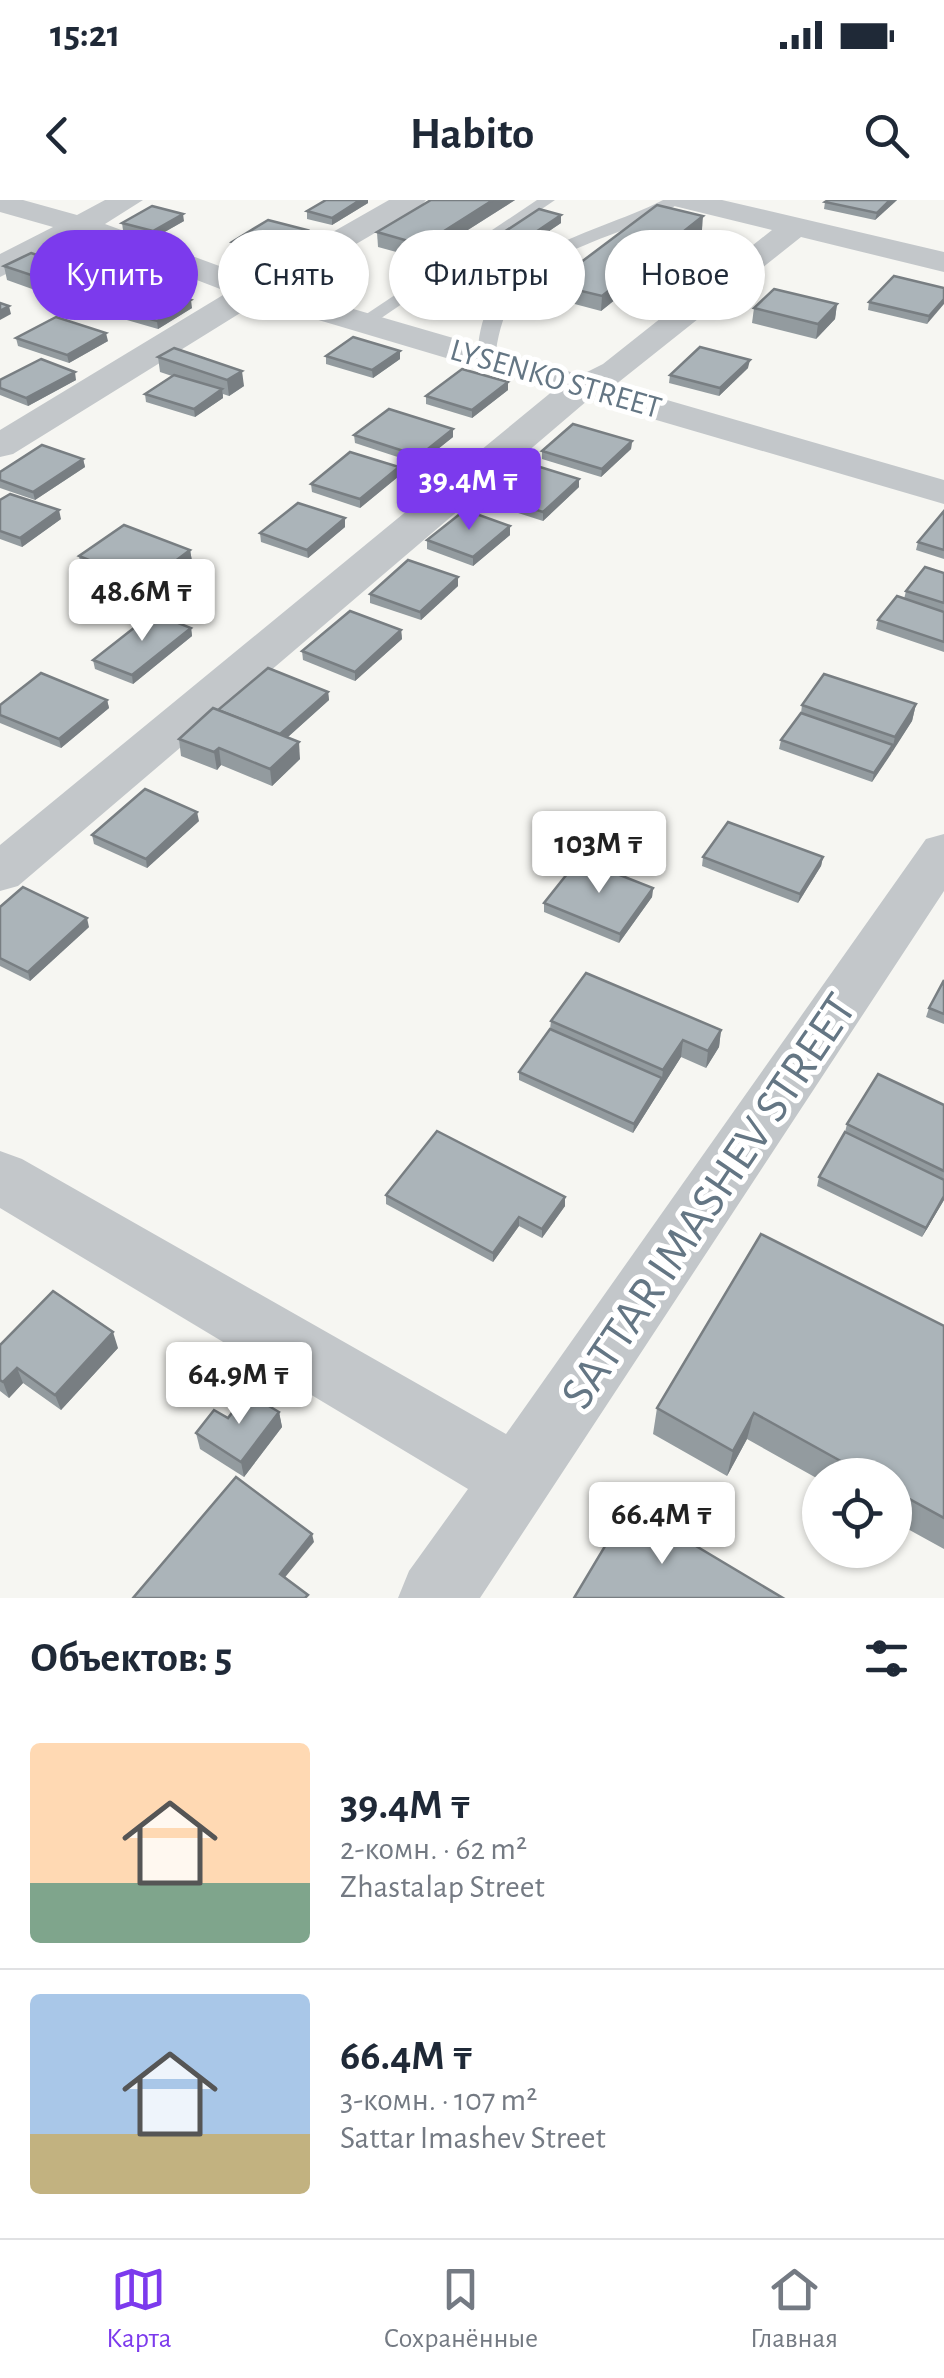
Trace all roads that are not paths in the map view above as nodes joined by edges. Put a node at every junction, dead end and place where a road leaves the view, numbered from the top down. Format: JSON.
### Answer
{"nodes":[{"id":1,"x":128,"y":200,"type":"edge"},
{"id":2,"x":411,"y":200,"type":"edge"},
{"id":3,"x":548,"y":200,"type":"edge"},
{"id":4,"x":675,"y":200,"type":"edge"},
{"id":5,"x":684,"y":200,"type":"edge"},
{"id":6,"x":0,"y":203,"type":"edge"},
{"id":7,"x":746,"y":208,"type":"edge"},
{"id":8,"x":80,"y":225,"type":"junction"},
{"id":9,"x":794,"y":228,"type":"junction"},
{"id":10,"x":359,"y":230,"type":"edge"},
{"id":11,"x":944,"y":262,"type":"edge"},
{"id":12,"x":0,"y":267,"type":"edge"},
{"id":13,"x":218,"y":277,"type":"edge"},
{"id":14,"x":218,"y":312,"type":"edge"},
{"id":15,"x":349,"y":320,"type":"edge"},
{"id":16,"x":362,"y":324,"type":"junction"},
{"id":17,"x":486,"y":358,"type":"junction"},
{"id":18,"x":588,"y":386,"type":"junction"},
{"id":19,"x":0,"y":446,"type":"edge"},
{"id":20,"x":944,"y":492,"type":"edge"},
{"id":21,"x":944,"y":852,"type":"edge"},
{"id":22,"x":0,"y":873,"type":"edge"},
{"id":23,"x":0,"y":1178,"type":"edge"},
{"id":24,"x":517,"y":1479,"type":"junction"},
{"id":25,"x":436,"y":1598,"type":"edge"}],
"edges":[{"from":1,"to":8,"type":"street"},
{"from":2,"to":10,"type":"street"},
{"from":3,"to":16,"type":"lane"},
{"from":4,"to":17,"type":"lane"},
{"from":5,"to":7,"type":"street"},
{"from":6,"to":8,"type":"street","name":"LYSENKO STREET"},
{"from":7,"to":9,"type":"street"},
{"from":8,"to":12,"type":"street"},
{"from":8,"to":13,"type":"street","name":"LYSENKO STREET"},
{"from":9,"to":11,"type":"street"},
{"from":9,"to":18,"type":"street"},
{"from":14,"to":19,"type":"street"},
{"from":15,"to":16,"type":"street","name":"LYSENKO STREET"},
{"from":16,"to":17,"type":"street","name":"LYSENKO STREET"},
{"from":17,"to":18,"type":"street","name":"LYSENKO STREET"},
{"from":18,"to":20,"type":"street","name":"LYSENKO STREET"},
{"from":18,"to":22,"type":"street"},
{"from":21,"to":24,"type":"street","name":"SATTAR IMASHEV STREET"},
{"from":23,"to":24,"type":"street"},
{"from":24,"to":25,"type":"street","name":"SATTAR IMASHEV STREET"}]}
